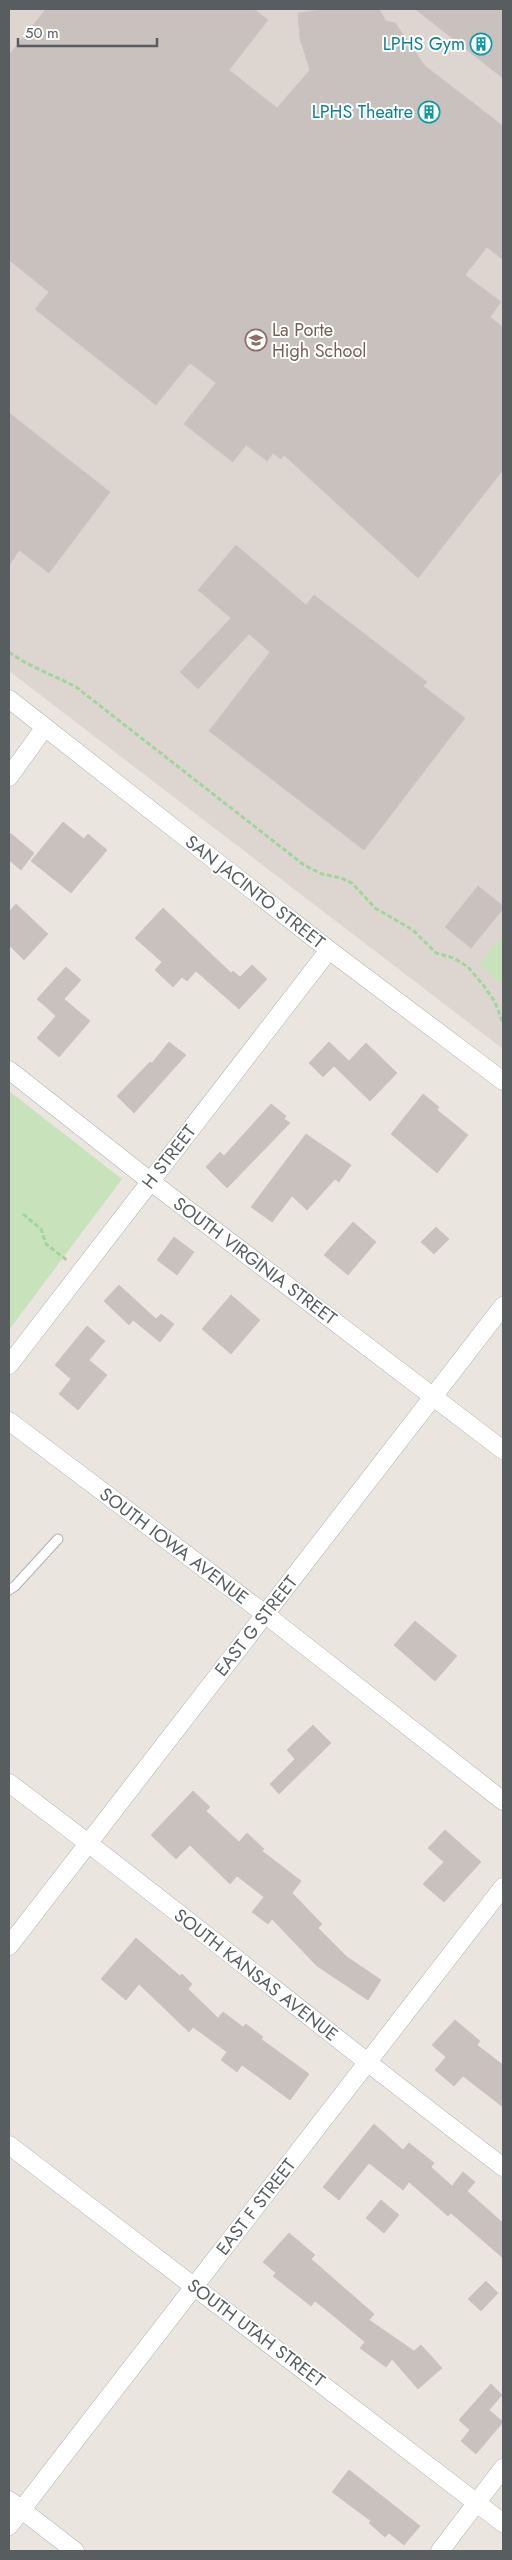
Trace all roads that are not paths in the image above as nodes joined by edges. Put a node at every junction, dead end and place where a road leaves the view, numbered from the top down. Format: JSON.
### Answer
{"nodes":[{"id":1,"x":9,"y":699,"type":"edge"},
{"id":2,"x":46,"y":727,"type":"junction"},
{"id":3,"x":9,"y":777,"type":"edge"},
{"id":4,"x":329,"y":950,"type":"junction"},
{"id":5,"x":9,"y":1070,"type":"edge"},
{"id":6,"x":503,"y":1081,"type":"edge"},
{"id":7,"x":150,"y":1181,"type":"junction"},
{"id":8,"x":503,"y":1306,"type":"edge"},
{"id":9,"x":9,"y":1365,"type":"edge"},
{"id":10,"x":433,"y":1396,"type":"junction"},
{"id":11,"x":9,"y":1422,"type":"edge"},
{"id":12,"x":503,"y":1450,"type":"edge"},
{"id":13,"x":58,"y":1539,"type":"dead end"},
{"id":14,"x":9,"y":1590,"type":"edge"},
{"id":15,"x":265,"y":1614,"type":"junction"},
{"id":16,"x":9,"y":1783,"type":"edge"},
{"id":17,"x":503,"y":1801,"type":"edge"},
{"id":18,"x":89,"y":1842,"type":"junction"},
{"id":19,"x":503,"y":1888,"type":"edge"},
{"id":20,"x":9,"y":1946,"type":"edge"},
{"id":21,"x":367,"y":2064,"type":"junction"},
{"id":22,"x":9,"y":2145,"type":"edge"},
{"id":23,"x":503,"y":2167,"type":"edge"},
{"id":24,"x":194,"y":2286,"type":"junction"},
{"id":25,"x":503,"y":2468,"type":"edge"},
{"id":26,"x":477,"y":2502,"type":"junction"},
{"id":27,"x":15,"y":2505,"type":"edge"},
{"id":28,"x":503,"y":2523,"type":"edge"},
{"id":29,"x":9,"y":2526,"type":"edge"},
{"id":30,"x":75,"y":2551,"type":"edge"},
{"id":31,"x":440,"y":2551,"type":"edge"}],
"edges":[{"from":1,"to":2,"type":"street","name":"SAN JACINTO STREET"},
{"from":2,"to":3,"type":"street"},
{"from":2,"to":4,"type":"street","name":"SAN JACINTO STREET"},
{"from":4,"to":6,"type":"street","name":"SAN JACINTO STREET"},
{"from":4,"to":7,"type":"street","name":"H STREET"},
{"from":5,"to":7,"type":"street","name":"SOUTH VIRGINIA STREET"},
{"from":7,"to":9,"type":"street","name":"H STREET"},
{"from":7,"to":10,"type":"street","name":"SOUTH VIRGINIA STREET"},
{"from":8,"to":10,"type":"street","name":"EAST G STREET"},
{"from":10,"to":12,"type":"street","name":"SOUTH VIRGINIA STREET"},
{"from":10,"to":15,"type":"street","name":"EAST G STREET"},
{"from":11,"to":15,"type":"street","name":"SOUTH IOWA AVENUE"},
{"from":13,"to":14,"type":"lane"},
{"from":15,"to":17,"type":"street","name":"SOUTH IOWA AVENUE"},
{"from":15,"to":18,"type":"street","name":"EAST G STREET"},
{"from":16,"to":18,"type":"street","name":"SOUTH KANSAS AVENUE"},
{"from":18,"to":20,"type":"street","name":"EAST G STREET"},
{"from":18,"to":21,"type":"street","name":"SOUTH KANSAS AVENUE"},
{"from":19,"to":21,"type":"street","name":"EAST F STREET"},
{"from":21,"to":23,"type":"street","name":"SOUTH KANSAS AVENUE"},
{"from":21,"to":24,"type":"street","name":"EAST F STREET"},
{"from":22,"to":24,"type":"street","name":"SOUTH UTAH STREET"},
{"from":24,"to":26,"type":"street","name":"SOUTH UTAH STREET"},
{"from":24,"to":27,"type":"street","name":"EAST F STREET"},
{"from":25,"to":26,"type":"street"},
{"from":26,"to":28,"type":"street","name":"SOUTH UTAH STREET"},
{"from":26,"to":31,"type":"street"},
{"from":27,"to":29,"type":"street","name":"EAST F STREET"},
{"from":27,"to":30,"type":"street"}]}
